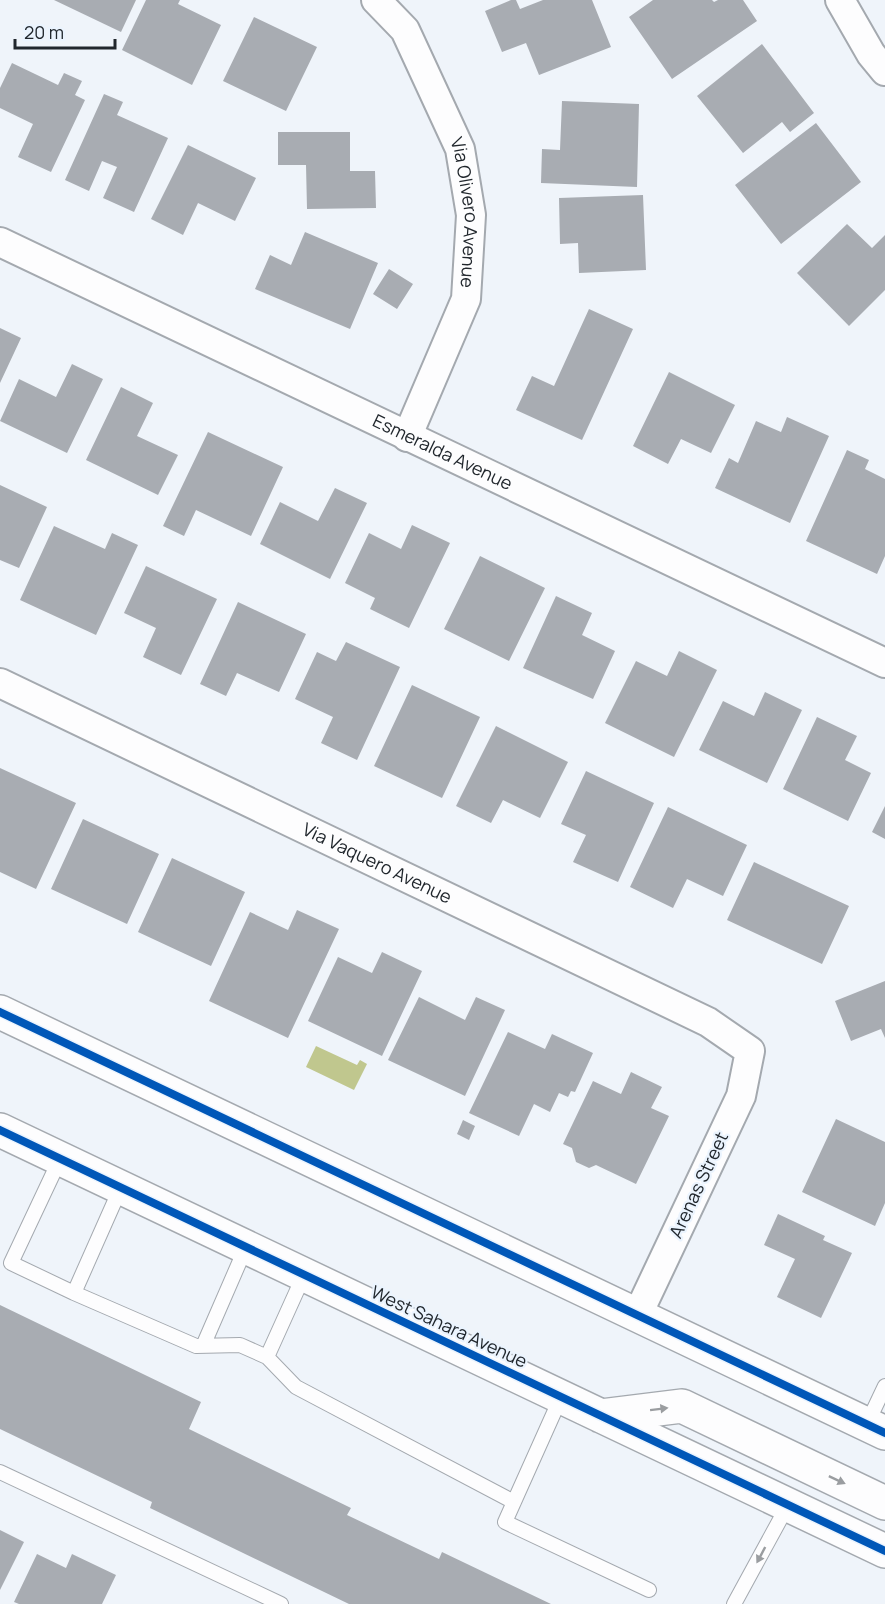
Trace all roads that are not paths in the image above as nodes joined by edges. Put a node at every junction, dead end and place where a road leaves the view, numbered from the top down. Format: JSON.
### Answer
{"nodes":[{"id":1,"x":376,"y":0,"type":"edge"},
{"id":2,"x":840,"y":0,"type":"edge"},
{"id":3,"x":885,"y":71,"type":"edge"},
{"id":4,"x":0,"y":242,"type":"edge"},
{"id":5,"x":407,"y":436,"type":"junction"},
{"id":6,"x":885,"y":663,"type":"edge"},
{"id":7,"x":0,"y":683,"type":"edge"},
{"id":8,"x":0,"y":1012,"type":"edge"},
{"id":9,"x":750,"y":1052,"type":"joint"},
{"id":10,"x":0,"y":1130,"type":"edge"},
{"id":11,"x":60,"y":1159,"type":"junction"},
{"id":12,"x":121,"y":1187,"type":"junction"},
{"id":13,"x":246,"y":1247,"type":"junction"},
{"id":14,"x":304,"y":1275,"type":"junction"},
{"id":15,"x":74,"y":1293,"type":"junction"},
{"id":16,"x":637,"y":1316,"type":"junction"},
{"id":17,"x":203,"y":1346,"type":"junction"},
{"id":18,"x":267,"y":1357,"type":"junction"},
{"id":19,"x":885,"y":1386,"type":"edge"},
{"id":20,"x":561,"y":1397,"type":"junction"},
{"id":21,"x":601,"y":1416,"type":"junction"},
{"id":22,"x":876,"y":1429,"type":"edge"},
{"id":23,"x":0,"y":1473,"type":"edge"},
{"id":24,"x":514,"y":1502,"type":"junction"},
{"id":25,"x":885,"y":1503,"type":"edge"},
{"id":26,"x":788,"y":1505,"type":"junction"},
{"id":27,"x":885,"y":1551,"type":"edge"},
{"id":28,"x":650,"y":1590,"type":"dead end"},
{"id":29,"x":281,"y":1604,"type":"edge"},
{"id":30,"x":734,"y":1604,"type":"edge"}],
"edges":[{"from":1,"to":5,"type":"street","name":"Via Olivero Avenue"},
{"from":2,"to":3,"type":"street"},
{"from":4,"to":5,"type":"street","name":"Esmeralda Avenue"},
{"from":5,"to":6,"type":"street","name":"Esmeralda Avenue"},
{"from":7,"to":9,"type":"street","name":"Via Vaquero Avenue"},
{"from":8,"to":16,"type":"main road"},
{"from":9,"to":16,"type":"street","name":"Arenas Street"},
{"from":10,"to":11,"type":"main road","name":"West Sahara Avenue"},
{"from":11,"to":12,"type":"main road","name":"West Sahara Avenue"},
{"from":11,"to":15,"type":"lane"},
{"from":12,"to":13,"type":"main road","name":"West Sahara Avenue"},
{"from":12,"to":15,"type":"lane"},
{"from":13,"to":14,"type":"main road","name":"West Sahara Avenue"},
{"from":13,"to":17,"type":"lane"},
{"from":14,"to":18,"type":"lane"},
{"from":14,"to":20,"type":"main road","name":"West Sahara Avenue"},
{"from":15,"to":17,"type":"lane"},
{"from":16,"to":22,"type":"main road"},
{"from":17,"to":18,"type":"lane"},
{"from":18,"to":24,"type":"lane"},
{"from":19,"to":22,"type":"lane"},
{"from":20,"to":21,"type":"main road","name":"West Sahara Avenue"},
{"from":20,"to":24,"type":"lane"},
{"from":21,"to":25,"type":"main road","one_way":true},
{"from":21,"to":26,"type":"main road","name":"West Sahara Avenue"},
{"from":23,"to":29,"type":"lane"},
{"from":24,"to":28,"type":"lane"},
{"from":26,"to":27,"type":"main road","name":"West Sahara Avenue"},
{"from":26,"to":30,"type":"lane","one_way":true}]}
